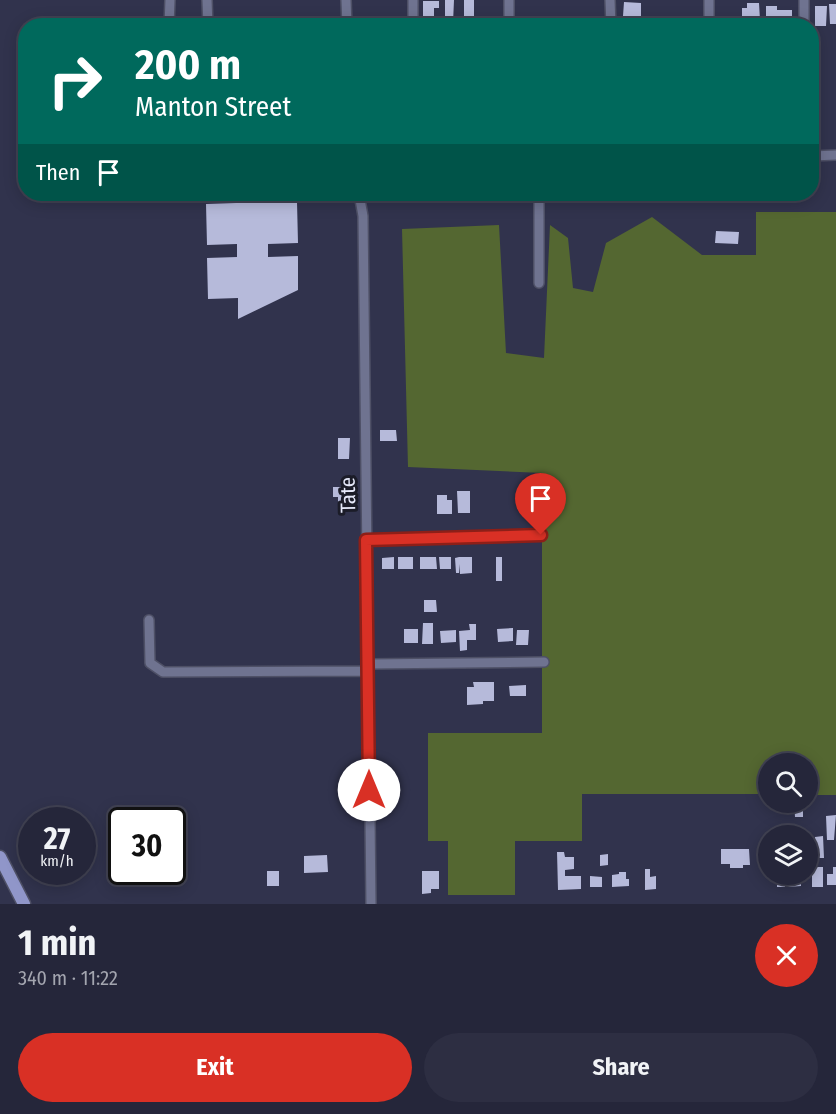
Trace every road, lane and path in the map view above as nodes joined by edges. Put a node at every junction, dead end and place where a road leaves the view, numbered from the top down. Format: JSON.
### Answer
{"nodes":[{"id":1,"x":170,"y":0,"type":"edge"},
{"id":2,"x":207,"y":0,"type":"edge"},
{"id":3,"x":346,"y":0,"type":"edge"},
{"id":4,"x":412,"y":0,"type":"edge"},
{"id":5,"x":509,"y":0,"type":"edge"},
{"id":6,"x":610,"y":0,"type":"edge"},
{"id":7,"x":709,"y":0,"type":"edge"},
{"id":8,"x":804,"y":0,"type":"edge"},
{"id":9,"x":169,"y":18,"type":"edge"},
{"id":10,"x":208,"y":18,"type":"edge"},
{"id":11,"x":347,"y":18,"type":"edge"},
{"id":12,"x":413,"y":18,"type":"edge"},
{"id":13,"x":509,"y":18,"type":"edge"},
{"id":14,"x":610,"y":18,"type":"edge"},
{"id":15,"x":709,"y":18,"type":"edge"},
{"id":16,"x":804,"y":18,"type":"edge"},
{"id":17,"x":836,"y":155,"type":"edge"},
{"id":18,"x":819,"y":156,"type":"edge"},
{"id":19,"x":360,"y":201,"type":"edge"},
{"id":20,"x":539,"y":201,"type":"edge"},
{"id":21,"x":539,"y":283,"type":"dead end"},
{"id":22,"x":541,"y":535,"type":"dead end"},
{"id":23,"x":366,"y":540,"type":"junction"},
{"id":24,"x":149,"y":620,"type":"dead end"},
{"id":25,"x":544,"y":662,"type":"dead end"},
{"id":26,"x":369,"y":668,"type":"junction"},
{"id":27,"x":0,"y":857,"type":"edge"},
{"id":28,"x":24,"y":904,"type":"edge"},
{"id":29,"x":370,"y":904,"type":"edge"}],
"edges":[{"from":1,"to":9,"type":"street"},
{"from":2,"to":10,"type":"street"},
{"from":3,"to":11,"type":"street"},
{"from":4,"to":12,"type":"street"},
{"from":5,"to":13,"type":"street"},
{"from":6,"to":14,"type":"street"},
{"from":7,"to":15,"type":"street"},
{"from":8,"to":16,"type":"street"},
{"from":17,"to":18,"type":"street"},
{"from":19,"to":23,"type":"street","name":"Tate"},
{"from":20,"to":21,"type":"street"},
{"from":22,"to":23,"type":"street"},
{"from":23,"to":26,"type":"street","name":"Tate"},
{"from":24,"to":26,"type":"street"},
{"from":25,"to":26,"type":"street"},
{"from":26,"to":29,"type":"street","name":"Tate"},
{"from":27,"to":28,"type":"main road"}]}
